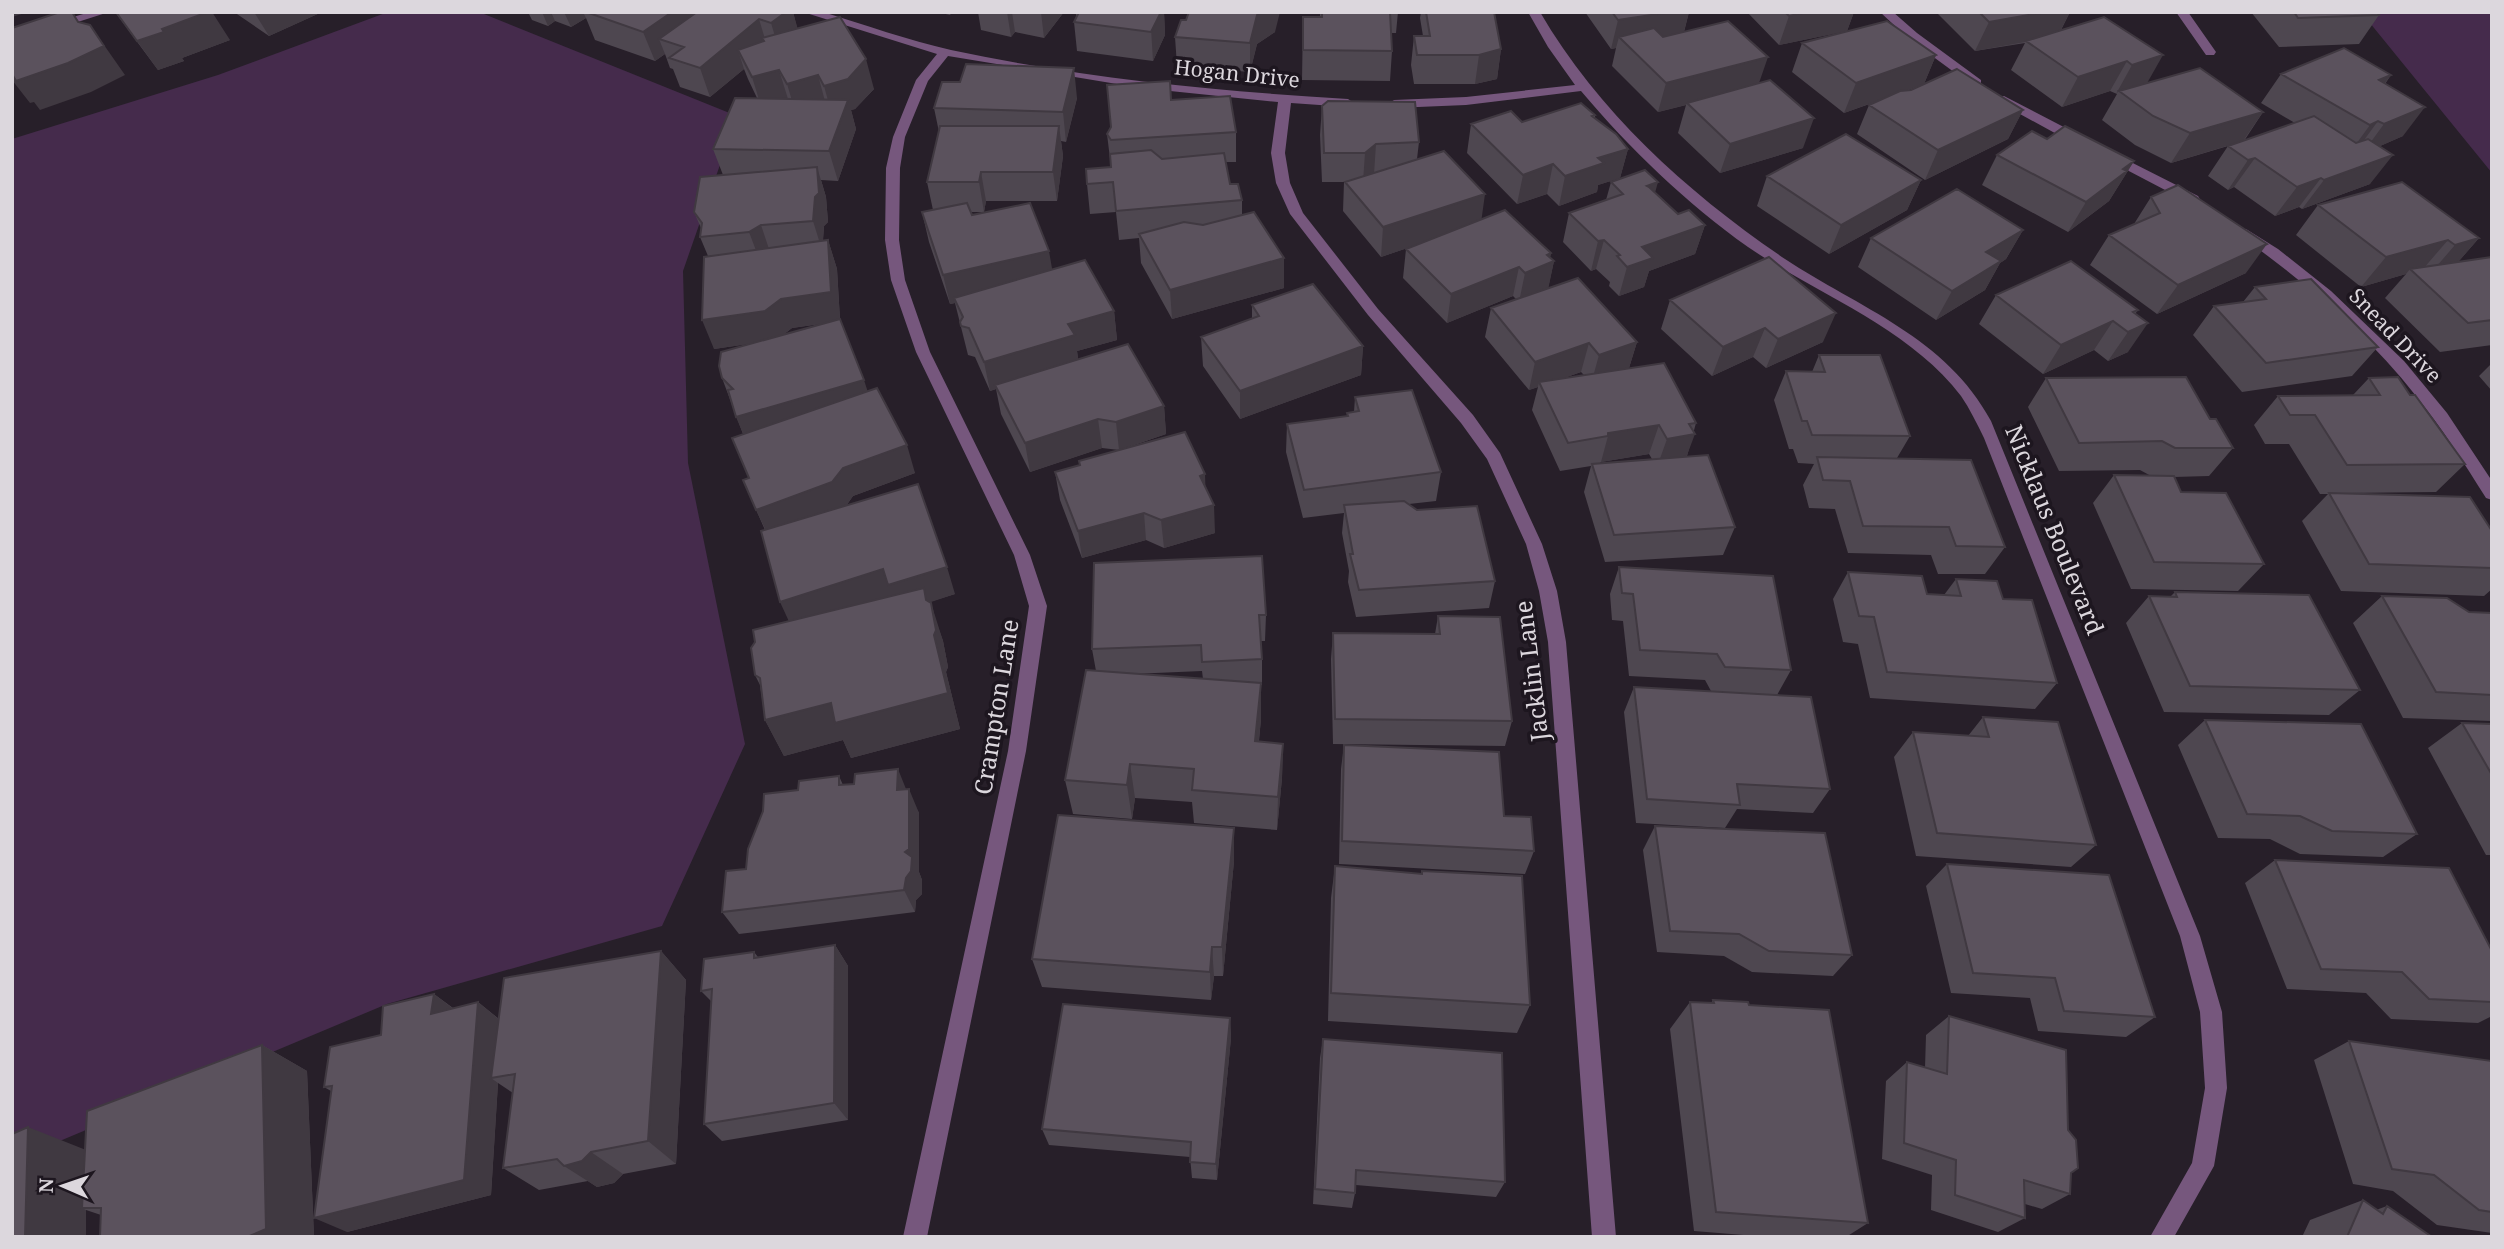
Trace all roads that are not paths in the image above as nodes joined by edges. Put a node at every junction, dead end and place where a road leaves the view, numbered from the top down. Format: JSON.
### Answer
{"nodes":[{"id":1,"x":103,"y":12,"type":"edge"},
{"id":2,"x":809,"y":12,"type":"edge"},
{"id":3,"x":1534,"y":12,"type":"edge"},
{"id":4,"x":1886,"y":12,"type":"edge"},
{"id":5,"x":2182,"y":12,"type":"edge"},
{"id":6,"x":12,"y":39,"type":"edge"},
{"id":7,"x":945,"y":52,"type":"junction"},
{"id":8,"x":2210,"y":52,"type":"dead end"},
{"id":9,"x":1585,"y":88,"type":"junction"},
{"id":10,"x":1285,"y":99,"type":"junction"},
{"id":11,"x":1363,"y":103,"type":"edge"},
{"id":12,"x":1377,"y":103,"type":"edge"},
{"id":13,"x":2200,"y":204,"type":"edge"},
{"id":14,"x":2233,"y":225,"type":"edge"},
{"id":15,"x":2492,"y":494,"type":"edge"},
{"id":16,"x":915,"y":1237,"type":"edge"},
{"id":17,"x":1604,"y":1237,"type":"edge"},
{"id":18,"x":2161,"y":1237,"type":"edge"}],
"edges":[{"from":1,"to":6,"type":"street"},
{"from":2,"to":7,"type":"street","name":"Hogan Drive"},
{"from":3,"to":9,"type":"street","name":"Nicklaus Boulevard"},
{"from":4,"to":13,"type":"street"},
{"from":5,"to":8,"type":"street"},
{"from":7,"to":10,"type":"street","name":"Hogan Drive"},
{"from":7,"to":16,"type":"street","name":"Crampton Lane"},
{"from":9,"to":12,"type":"street"},
{"from":9,"to":18,"type":"street","name":"Nicklaus Boulevard"},
{"from":10,"to":11,"type":"street","name":"Hogan Drive"},
{"from":10,"to":17,"type":"street","name":"Jacklin Lane"},
{"from":14,"to":15,"type":"street","name":"Snead Drive"}]}
